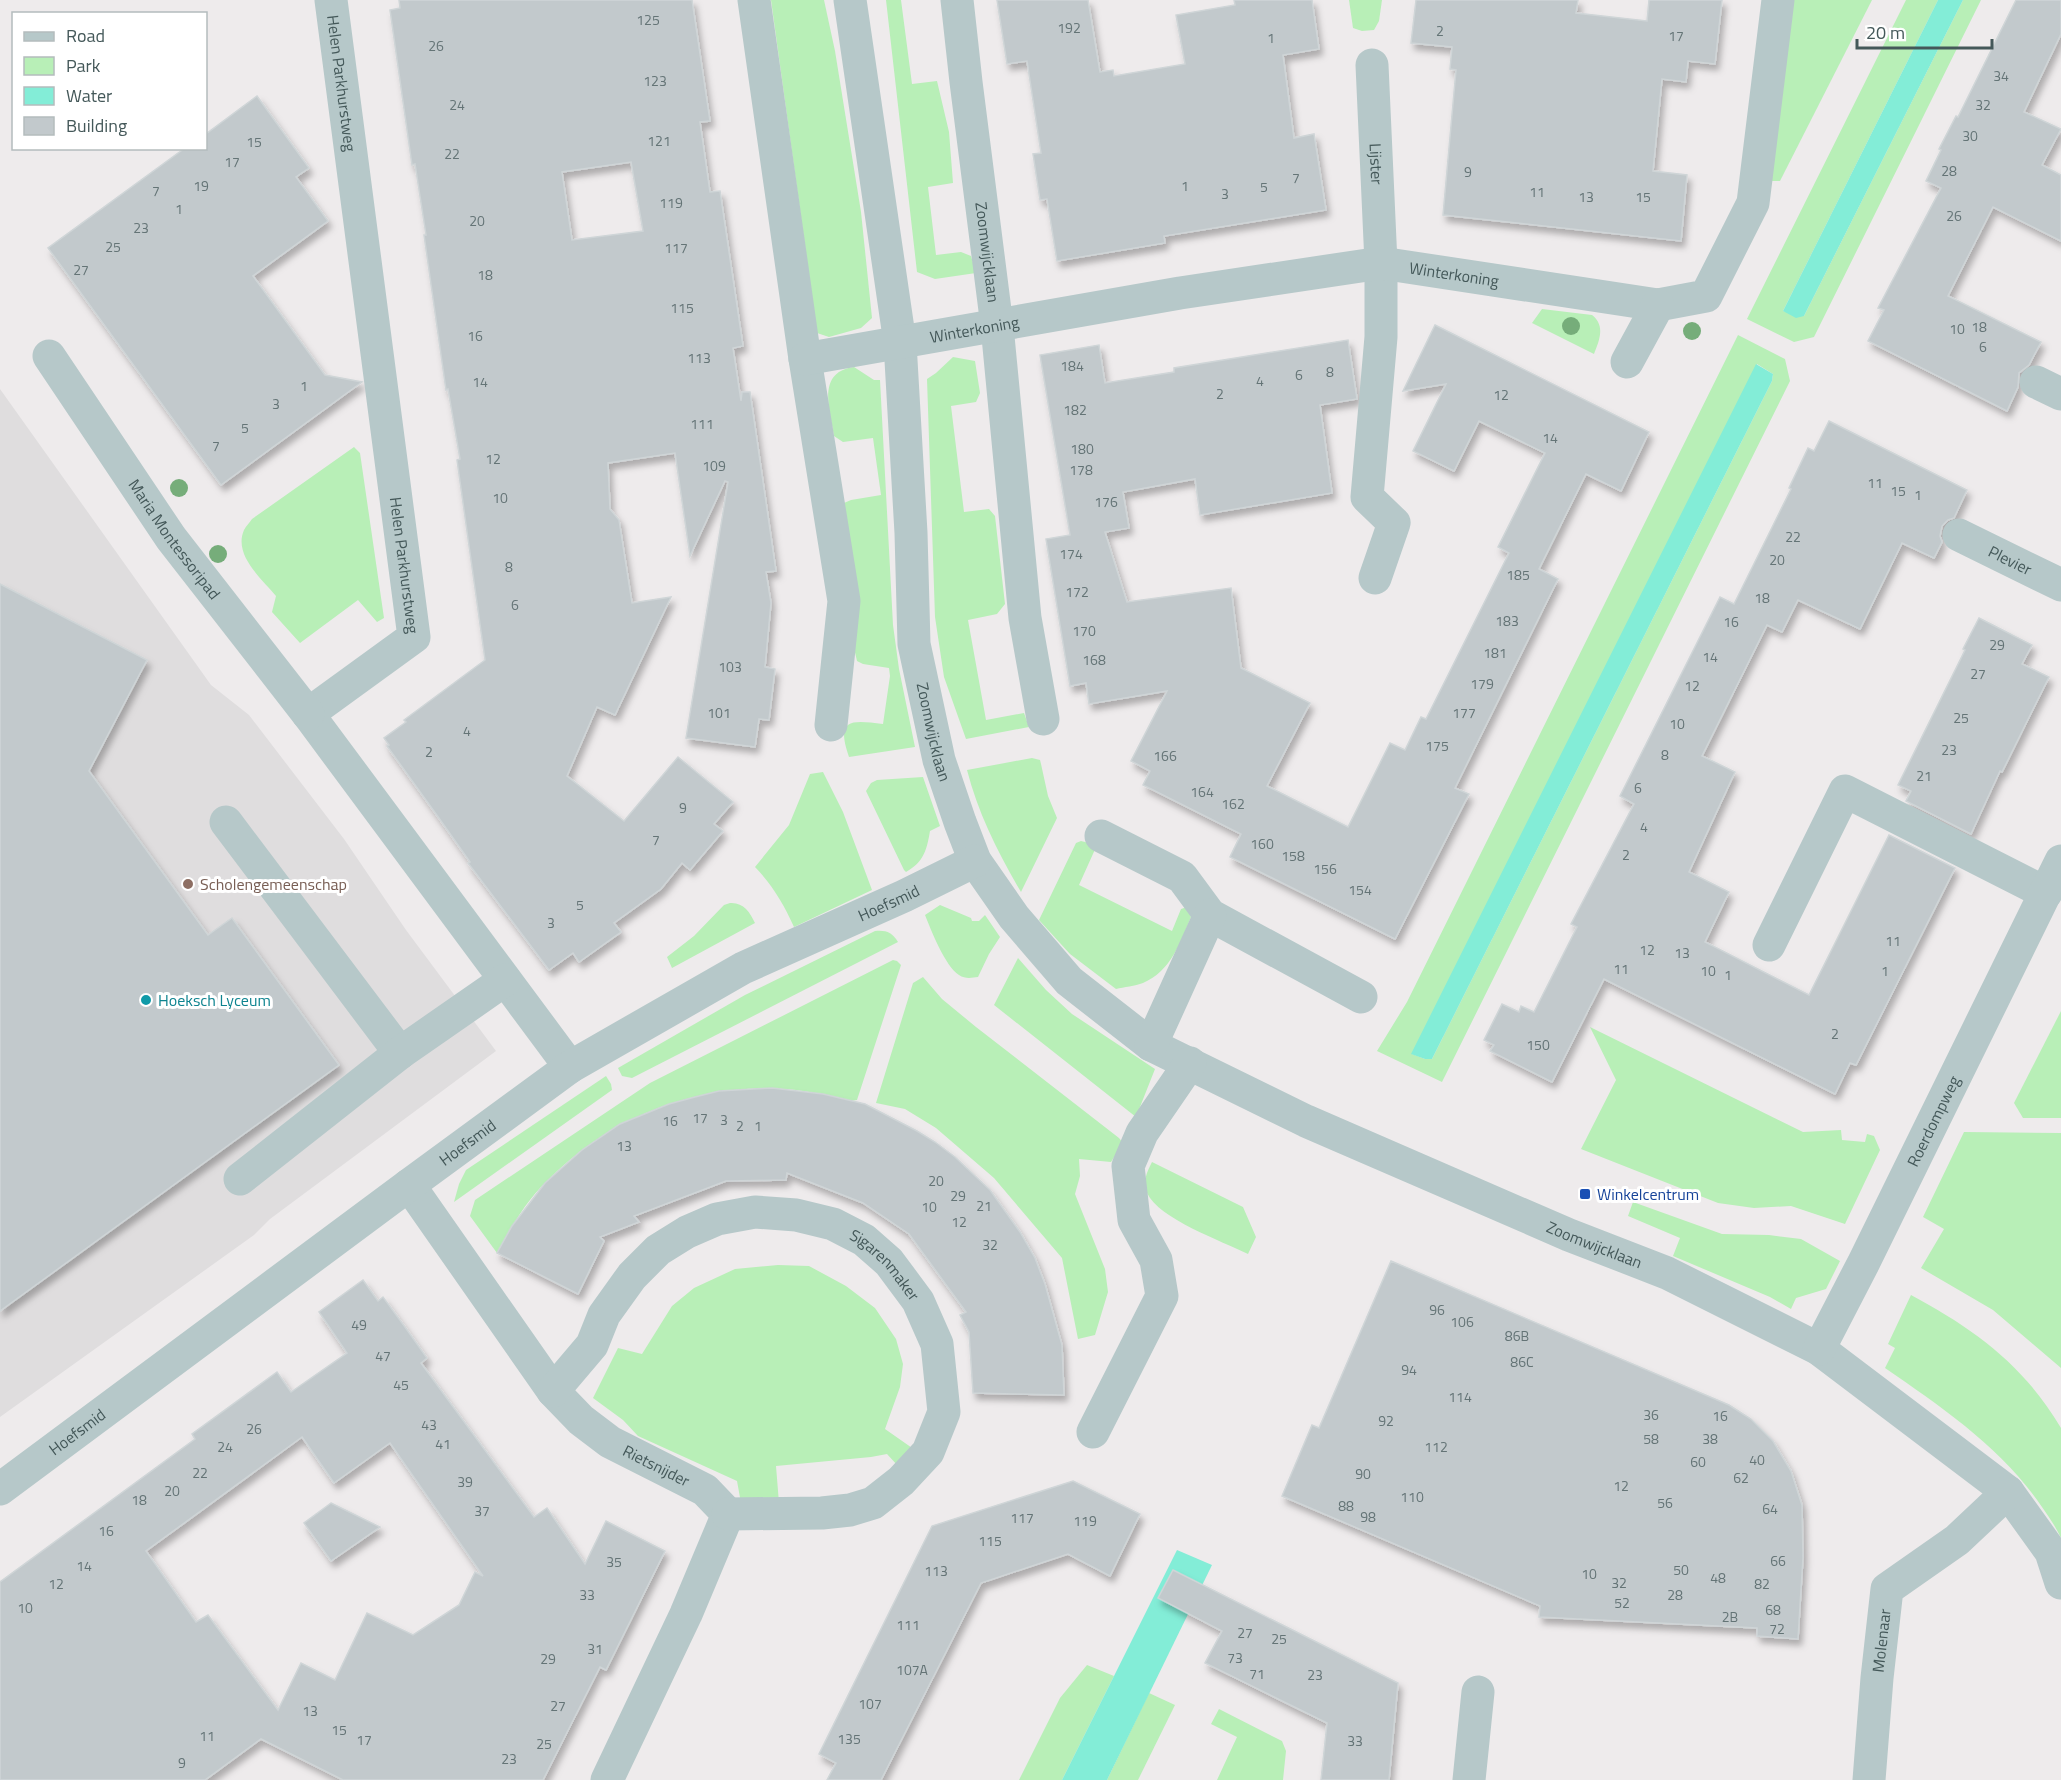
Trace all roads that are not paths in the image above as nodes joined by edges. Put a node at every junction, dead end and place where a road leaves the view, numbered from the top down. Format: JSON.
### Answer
{"nodes":[{"id":1,"x":331,"y":0,"type":"edge"},
{"id":2,"x":754,"y":0,"type":"edge"},
{"id":3,"x":850,"y":0,"type":"edge"},
{"id":4,"x":957,"y":0,"type":"edge"},
{"id":5,"x":1778,"y":0,"type":"edge"},
{"id":6,"x":1371,"y":65,"type":"dead end"},
{"id":7,"x":1381,"y":263,"type":"junction"},
{"id":8,"x":1658,"y":305,"type":"junction"},
{"id":9,"x":997,"y":326,"type":"junction"},
{"id":10,"x":900,"y":343,"type":"junction"},
{"id":11,"x":50,"y":356,"type":"dead end"},
{"id":12,"x":805,"y":359,"type":"junction"},
{"id":13,"x":1627,"y":362,"type":"dead end"},
{"id":14,"x":1959,"y":535,"type":"dead end"},
{"id":15,"x":1375,"y":578,"type":"dead end"},
{"id":16,"x":2061,"y":585,"type":"edge"},
{"id":17,"x":309,"y":714,"type":"junction"},
{"id":18,"x":1043,"y":718,"type":"dead end"},
{"id":19,"x":831,"y":725,"type":"dead end"},
{"id":20,"x":226,"y":822,"type":"dead end"},
{"id":21,"x":1101,"y":836,"type":"dead end"},
{"id":22,"x":975,"y":861,"type":"junction"},
{"id":23,"x":2061,"y":861,"type":"edge"},
{"id":24,"x":2046,"y":893,"type":"junction"},
{"id":25,"x":1210,"y":915,"type":"junction"},
{"id":26,"x":1769,"y":945,"type":"dead end"},
{"id":27,"x":505,"y":980,"type":"junction"},
{"id":28,"x":1361,"y":997,"type":"dead end"},
{"id":29,"x":1151,"y":1045,"type":"junction"},
{"id":30,"x":400,"y":1053,"type":"junction"},
{"id":31,"x":1190,"y":1063,"type":"junction"},
{"id":32,"x":570,"y":1067,"type":"junction"},
{"id":33,"x":240,"y":1179,"type":"dead end"},
{"id":34,"x":409,"y":1185,"type":"junction"},
{"id":35,"x":1819,"y":1349,"type":"junction"},
{"id":36,"x":553,"y":1391,"type":"junction"},
{"id":37,"x":1094,"y":1432,"type":"dead end"},
{"id":38,"x":0,"y":1489,"type":"edge"},
{"id":39,"x":2008,"y":1492,"type":"junction"},
{"id":40,"x":728,"y":1514,"type":"junction"},
{"id":41,"x":2061,"y":1583,"type":"edge"},
{"id":42,"x":1478,"y":1692,"type":"dead end"},
{"id":43,"x":607,"y":1780,"type":"edge"},
{"id":44,"x":1469,"y":1780,"type":"edge"},
{"id":45,"x":1869,"y":1780,"type":"edge"}],
"edges":[{"from":1,"to":17,"type":"street","name":"Helen Parkhurstweg"},
{"from":2,"to":12,"type":"street"},
{"from":3,"to":10,"type":"street","name":"Zoomwijcklaan"},
{"from":4,"to":9,"type":"street","name":"Zoomwijcklaan"},
{"from":5,"to":8,"type":"street","name":"Winterkoning"},
{"from":6,"to":7,"type":"street","name":"Lijster"},
{"from":7,"to":8,"type":"street","name":"Winterkoning"},
{"from":7,"to":9,"type":"street","name":"Winterkoning"},
{"from":7,"to":15,"type":"street","name":"Lijster"},
{"from":8,"to":13,"type":"street"},
{"from":9,"to":10,"type":"street","name":"Winterkoning"},
{"from":9,"to":18,"type":"street","name":"Zoomwijcklaan"},
{"from":10,"to":12,"type":"street"},
{"from":10,"to":22,"type":"street","name":"Zoomwijcklaan"},
{"from":11,"to":17,"type":"street","name":"Maria Montessoripad"},
{"from":12,"to":19,"type":"street"},
{"from":14,"to":16,"type":"street","name":"Plevier"},
{"from":17,"to":27,"type":"street"},
{"from":20,"to":30,"type":"street"},
{"from":21,"to":25,"type":"street"},
{"from":22,"to":29,"type":"street","name":"Zoomwijcklaan"},
{"from":22,"to":32,"type":"street","name":"Hoefsmid"},
{"from":23,"to":24,"type":"street","name":"Roerdompweg"},
{"from":24,"to":26,"type":"street"},
{"from":24,"to":35,"type":"street","name":"Roerdompweg"},
{"from":25,"to":28,"type":"street"},
{"from":25,"to":29,"type":"street"},
{"from":27,"to":30,"type":"street"},
{"from":27,"to":32,"type":"street"},
{"from":29,"to":31,"type":"street","name":"Zoomwijcklaan"},
{"from":30,"to":33,"type":"street"},
{"from":31,"to":35,"type":"street","name":"Zoomwijcklaan"},
{"from":31,"to":37,"type":"street"},
{"from":32,"to":34,"type":"street","name":"Hoefsmid"},
{"from":34,"to":36,"type":"street","name":"Rietsnijder"},
{"from":34,"to":38,"type":"street","name":"Hoefsmid"},
{"from":35,"to":39,"type":"street","name":"Zoomwijcklaan"},
{"from":36,"to":40,"type":"street","name":"Rietsnijder"},
{"from":36,"to":40,"type":"street","name":"Sigarenmaker"},
{"from":39,"to":41,"type":"street","name":"Zoomwijcklaan"},
{"from":39,"to":45,"type":"street","name":"Molenaar"},
{"from":40,"to":43,"type":"street"},
{"from":42,"to":44,"type":"street"}]}
